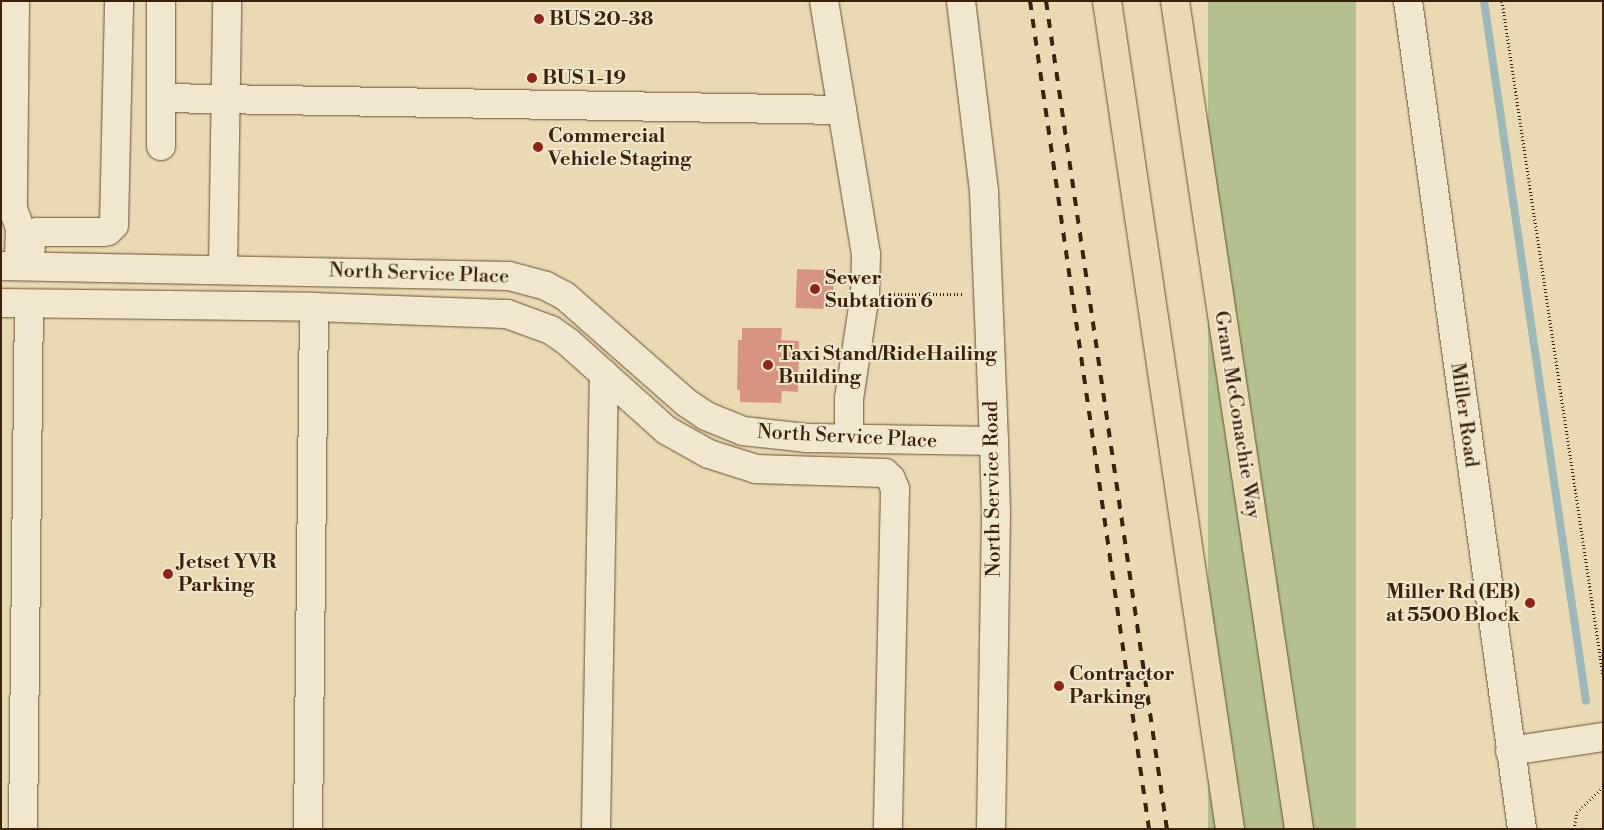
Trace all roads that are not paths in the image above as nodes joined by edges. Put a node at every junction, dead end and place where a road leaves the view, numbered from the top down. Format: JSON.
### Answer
{"nodes":[{"id":1,"x":15,"y":1,"type":"edge"},
{"id":2,"x":119,"y":1,"type":"edge"},
{"id":3,"x":162,"y":1,"type":"edge"},
{"id":4,"x":227,"y":1,"type":"edge"},
{"id":5,"x":824,"y":1,"type":"edge"},
{"id":6,"x":961,"y":1,"type":"edge"},
{"id":7,"x":1107,"y":1,"type":"edge"},
{"id":8,"x":1175,"y":1,"type":"edge"},
{"id":9,"x":1408,"y":1,"type":"edge"},
{"id":10,"x":162,"y":98,"type":"junction"},
{"id":11,"x":226,"y":98,"type":"junction"},
{"id":12,"x":842,"y":110,"type":"junction"},
{"id":13,"x":161,"y":146,"type":"dead end"},
{"id":14,"x":17,"y":266,"type":"edge"},
{"id":15,"x":223,"y":269,"type":"junction"},
{"id":16,"x":1,"y":303,"type":"edge"},
{"id":17,"x":29,"y":304,"type":"junction"},
{"id":18,"x":314,"y":307,"type":"junction"},
{"id":19,"x":604,"y":374,"type":"junction"},
{"id":20,"x":849,"y":438,"type":"junction"},
{"id":21,"x":994,"y":442,"type":"junction"},
{"id":22,"x":1603,"y":737,"type":"edge"},
{"id":23,"x":1510,"y":751,"type":"junction"},
{"id":24,"x":23,"y":829,"type":"edge"},
{"id":25,"x":308,"y":829,"type":"edge"},
{"id":26,"x":596,"y":829,"type":"edge"},
{"id":27,"x":888,"y":829,"type":"edge"},
{"id":28,"x":991,"y":829,"type":"edge"},
{"id":29,"x":1230,"y":829,"type":"edge"},
{"id":30,"x":1299,"y":829,"type":"edge"},
{"id":31,"x":1522,"y":829,"type":"edge"}],
"edges":[{"from":1,"to":14,"type":"street"},
{"from":2,"to":14,"type":"street"},
{"from":3,"to":10,"type":"street"},
{"from":4,"to":11,"type":"street"},
{"from":5,"to":12,"type":"street"},
{"from":6,"to":21,"type":"street","name":"North Service Road"},
{"from":7,"to":29,"type":"main road"},
{"from":8,"to":30,"type":"main road","name":"Grant McConachie Way"},
{"from":9,"to":23,"type":"street","name":"Miller Road"},
{"from":10,"to":11,"type":"street"},
{"from":10,"to":13,"type":"street"},
{"from":11,"to":12,"type":"street"},
{"from":11,"to":15,"type":"street"},
{"from":12,"to":20,"type":"street"},
{"from":14,"to":15,"type":"street","name":"North Service Place"},
{"from":15,"to":20,"type":"street","name":"North Service Place"},
{"from":16,"to":17,"type":"street"},
{"from":17,"to":18,"type":"street"},
{"from":17,"to":24,"type":"street"},
{"from":18,"to":19,"type":"street"},
{"from":18,"to":25,"type":"street"},
{"from":19,"to":26,"type":"street"},
{"from":19,"to":27,"type":"street"},
{"from":20,"to":21,"type":"street","name":"North Service Place"},
{"from":21,"to":28,"type":"street","name":"North Service Road"},
{"from":22,"to":23,"type":"street"},
{"from":23,"to":31,"type":"street","name":"Miller Road"}]}
